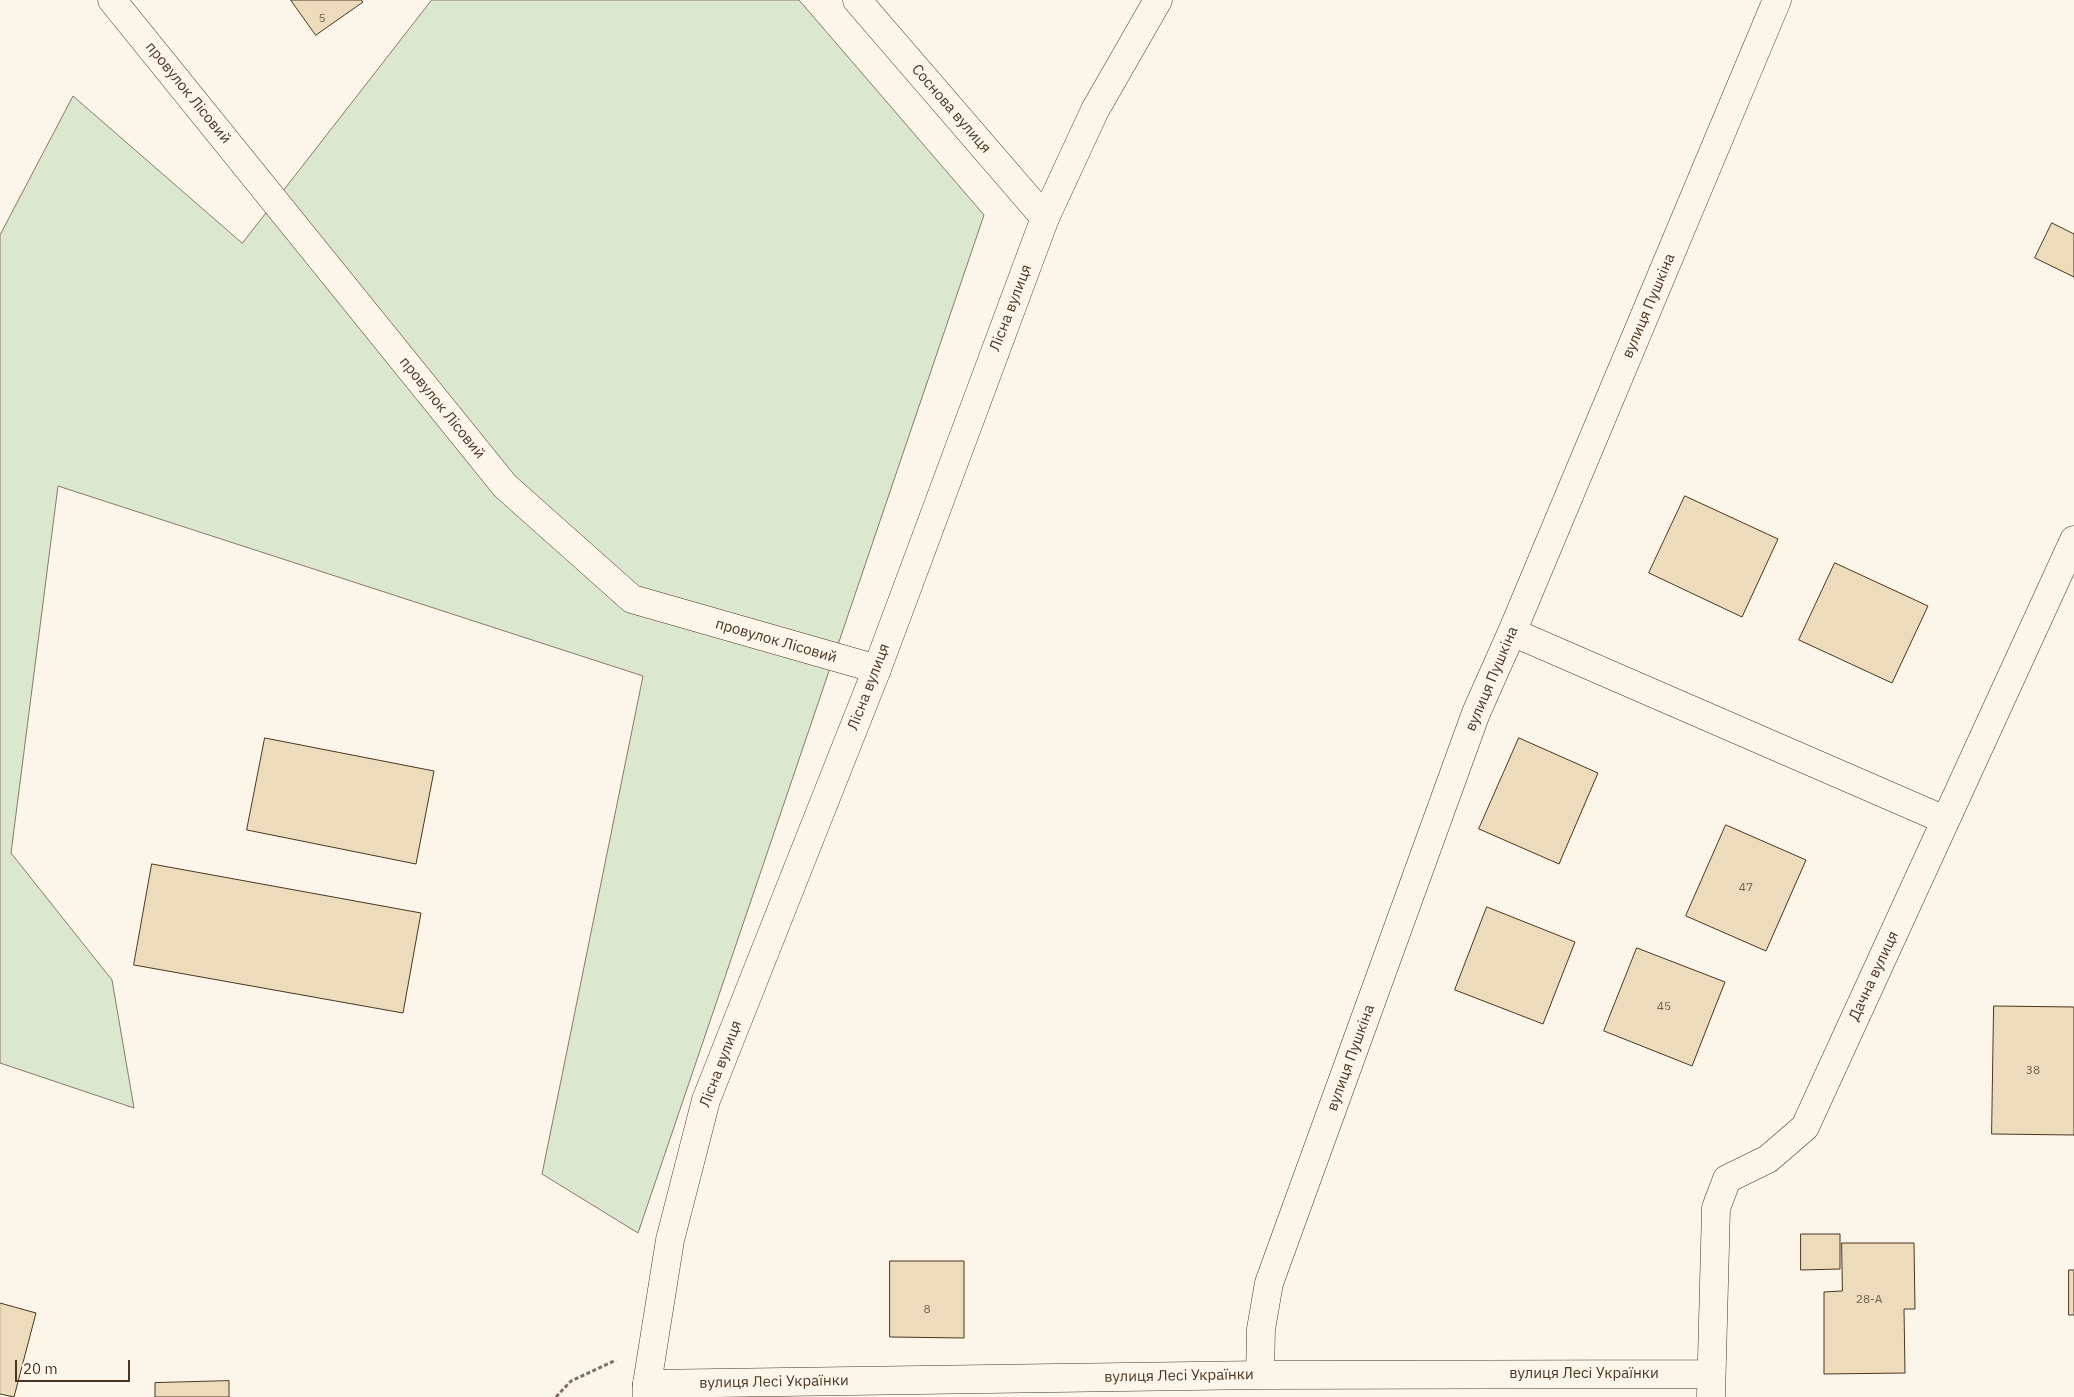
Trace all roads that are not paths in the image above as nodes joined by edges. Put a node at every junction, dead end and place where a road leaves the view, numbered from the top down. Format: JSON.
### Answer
{"nodes":[{"id":1,"x":112,"y":0,"type":"edge"},
{"id":2,"x":857,"y":0,"type":"edge"},
{"id":3,"x":1158,"y":0,"type":"edge"},
{"id":4,"x":1777,"y":0,"type":"edge"},
{"id":5,"x":1045,"y":218,"type":"junction"},
{"id":6,"x":2074,"y":540,"type":"edge"},
{"id":7,"x":1512,"y":632,"type":"junction"},
{"id":8,"x":877,"y":669,"type":"junction"},
{"id":9,"x":1945,"y":820,"type":"junction"},
{"id":10,"x":1260,"y":1375,"type":"junction"},
{"id":11,"x":1711,"y":1385,"type":"edge"},
{"id":12,"x":647,"y":1390,"type":"edge"}],
"edges":[{"from":1,"to":8,"type":"street","name":"провулок Лісовий"},
{"from":2,"to":5,"type":"street","name":"Соснова вулиця"},
{"from":3,"to":5,"type":"street","name":"Лісна вулиця"},
{"from":4,"to":7,"type":"street","name":"вулиця Пушкіна"},
{"from":5,"to":8,"type":"street","name":"Лісна вулиця"},
{"from":6,"to":9,"type":"street","name":"Дачна вулиця"},
{"from":7,"to":9,"type":"street"},
{"from":7,"to":10,"type":"street","name":"вулиця Пушкіна"},
{"from":8,"to":12,"type":"street","name":"Лісна вулиця"},
{"from":9,"to":11,"type":"street","name":"Дачна вулиця"},
{"from":10,"to":11,"type":"street","name":"вулиця Лесі Українки"},
{"from":10,"to":12,"type":"street","name":"вулиця Лесі Українки"}]}
